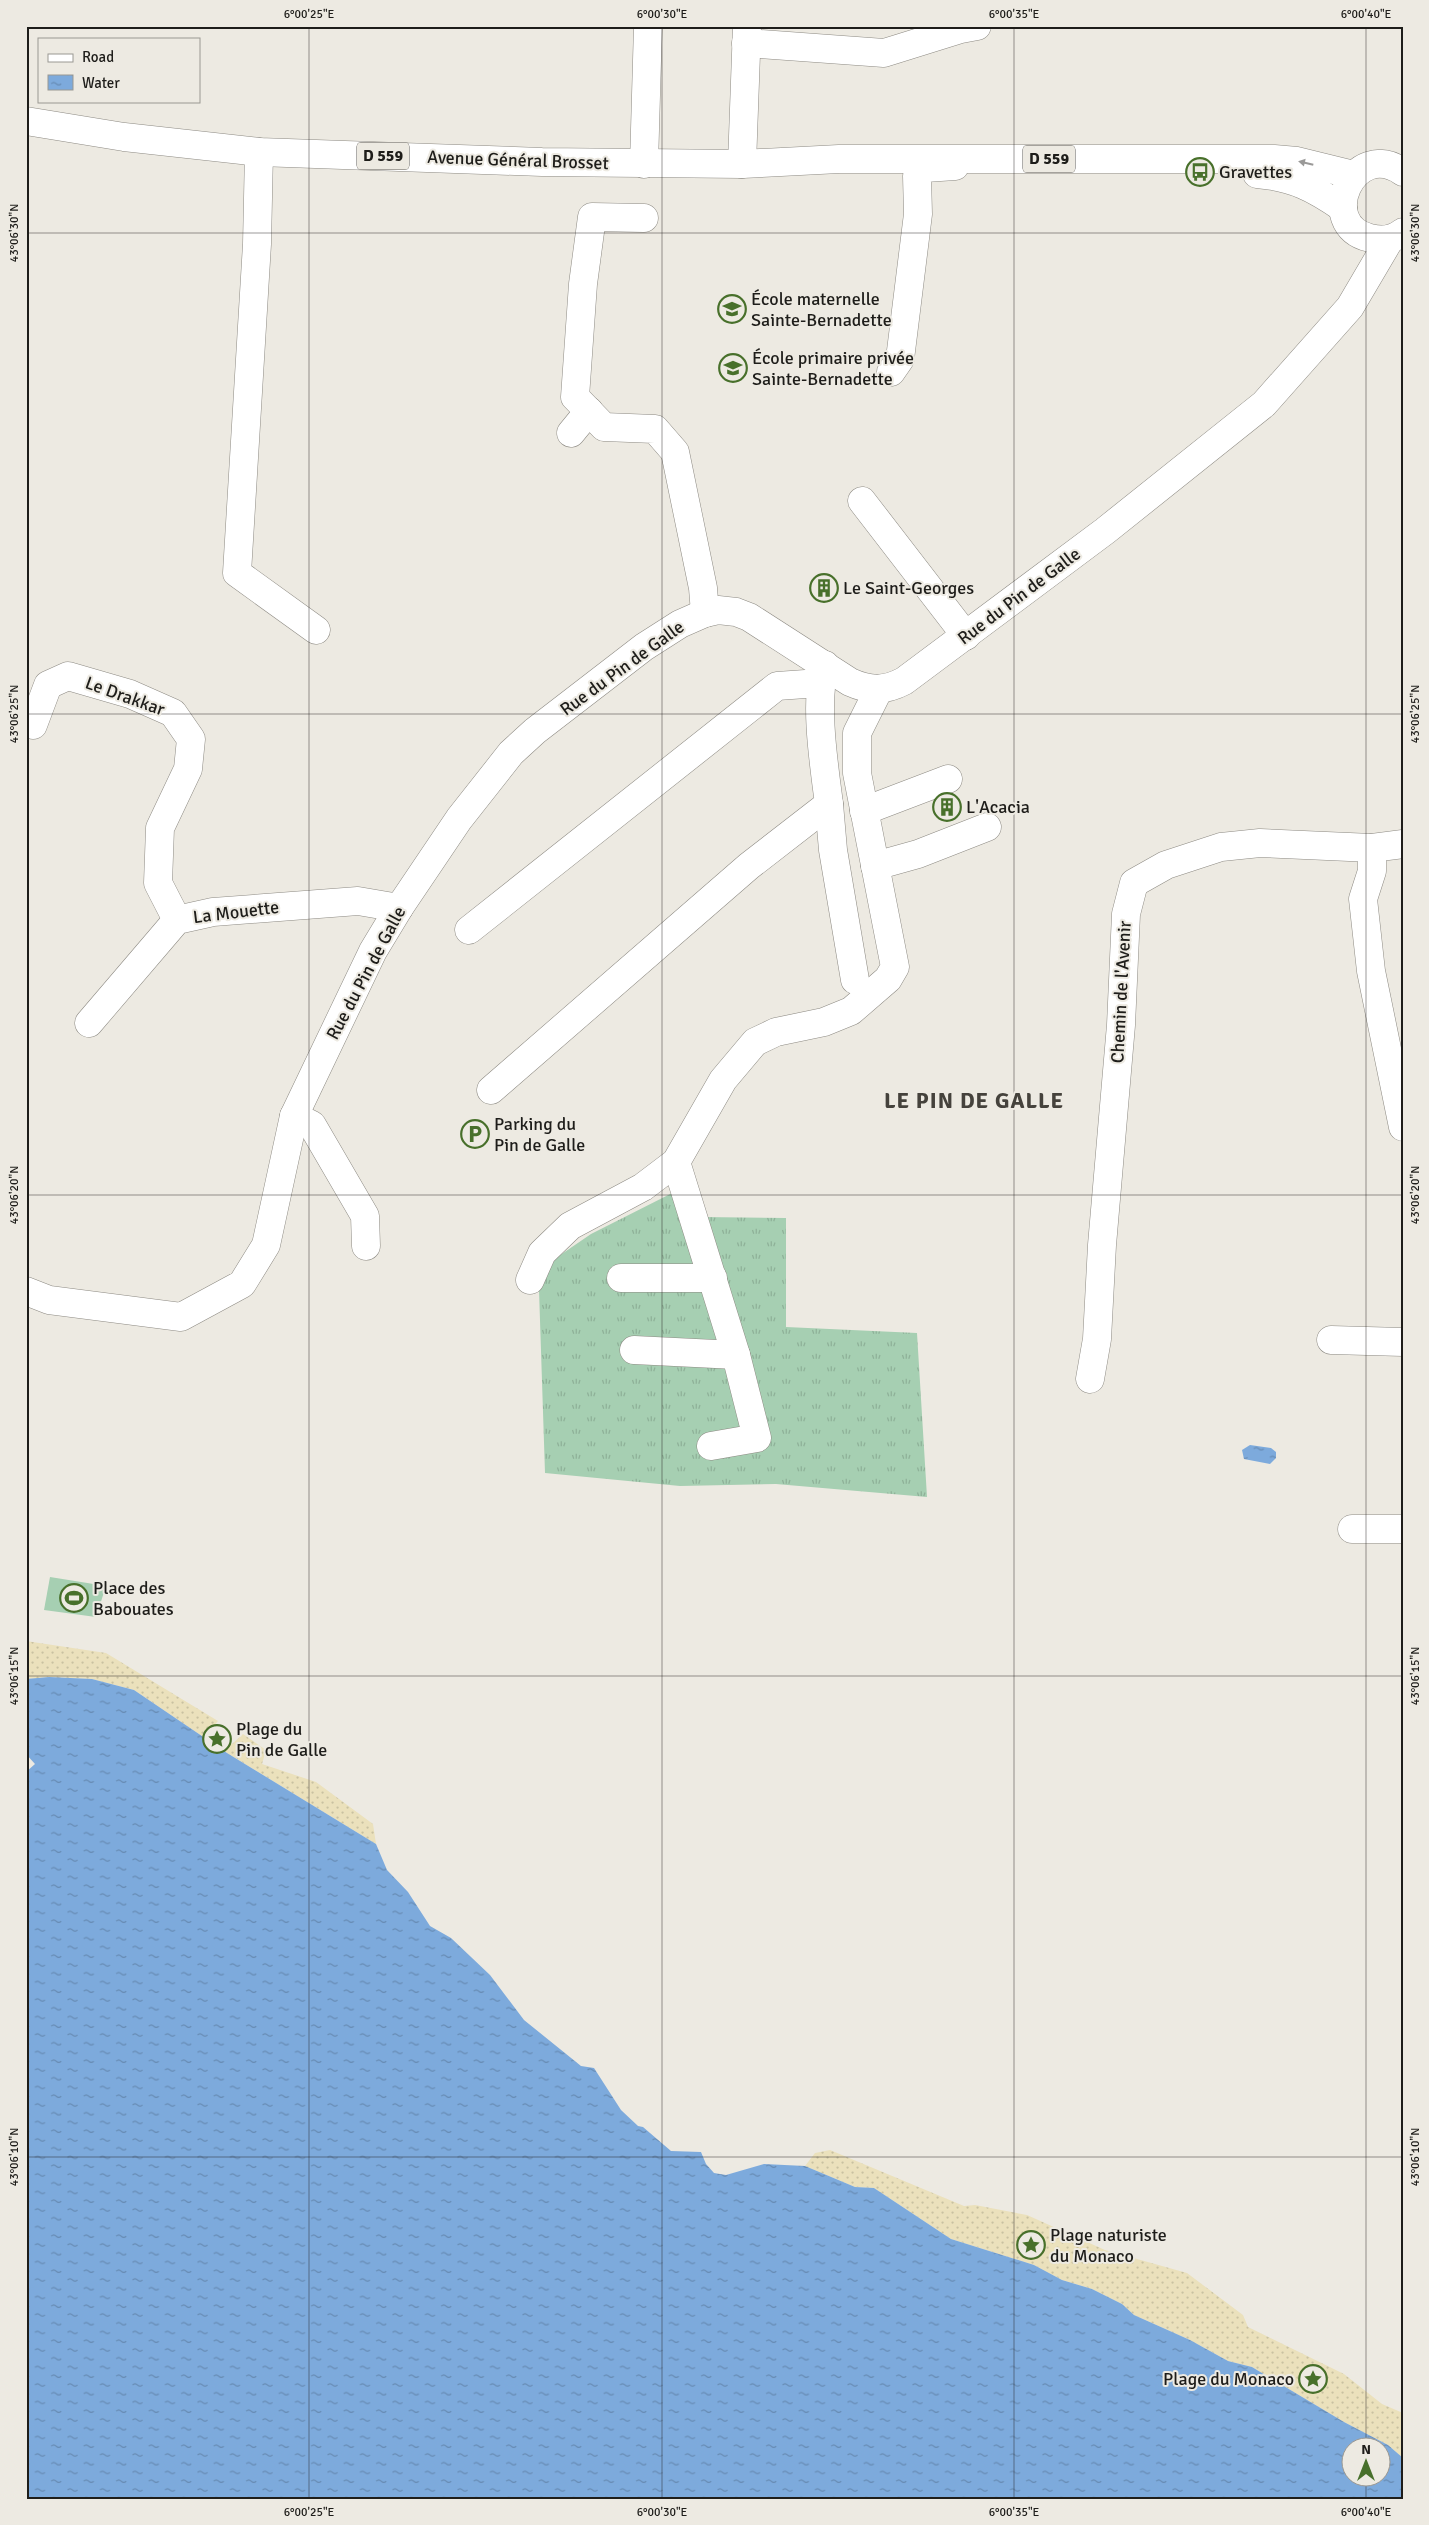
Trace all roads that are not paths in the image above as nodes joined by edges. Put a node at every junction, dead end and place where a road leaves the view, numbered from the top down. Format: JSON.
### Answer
{"nodes":[{"id":1,"x":648,"y":26,"type":"edge"},
{"id":2,"x":969,"y":28,"type":"edge"},
{"id":3,"x":746,"y":34,"type":"edge"},
{"id":4,"x":26,"y":121,"type":"edge"},
{"id":5,"x":259,"y":152,"type":"junction"},
{"id":6,"x":1003,"y":159,"type":"junction"},
{"id":7,"x":644,"y":164,"type":"junction"},
{"id":8,"x":742,"y":164,"type":"junction"},
{"id":9,"x":1403,"y":172,"type":"edge"},
{"id":10,"x":1354,"y":175,"type":"junction"},
{"id":11,"x":917,"y":176,"type":"junction"},
{"id":12,"x":1343,"y":208,"type":"junction"},
{"id":13,"x":644,"y":218,"type":"dead end"},
{"id":14,"x":1357,"y":232,"type":"junction"},
{"id":15,"x":1396,"y":236,"type":"edge"},
{"id":16,"x":1350,"y":306,"type":"junction"},
{"id":17,"x":891,"y":372,"type":"dead end"},
{"id":18,"x":589,"y":412,"type":"junction"},
{"id":19,"x":571,"y":433,"type":"dead end"},
{"id":20,"x":862,"y":502,"type":"dead end"},
{"id":21,"x":705,"y":613,"type":"junction"},
{"id":22,"x":316,"y":630,"type":"dead end"},
{"id":23,"x":966,"y":636,"type":"junction"},
{"id":24,"x":823,"y":674,"type":"junction"},
{"id":25,"x":879,"y":690,"type":"junction"},
{"id":26,"x":32,"y":725,"type":"dead end"},
{"id":27,"x":948,"y":779,"type":"dead end"},
{"id":28,"x":829,"y":804,"type":"junction"},
{"id":29,"x":864,"y":811,"type":"junction"},
{"id":30,"x":987,"y":827,"type":"dead end"},
{"id":31,"x":1403,"y":844,"type":"edge"},
{"id":32,"x":1372,"y":848,"type":"junction"},
{"id":33,"x":875,"y":866,"type":"junction"},
{"id":34,"x":399,"y":908,"type":"junction"},
{"id":35,"x":177,"y":920,"type":"junction"},
{"id":36,"x":469,"y":930,"type":"dead end"},
{"id":37,"x":855,"y":980,"type":"dead end"},
{"id":38,"x":89,"y":1023,"type":"dead end"},
{"id":39,"x":491,"y":1090,"type":"dead end"},
{"id":40,"x":294,"y":1116,"type":"junction"},
{"id":41,"x":1403,"y":1127,"type":"edge"},
{"id":42,"x":676,"y":1162,"type":"junction"},
{"id":43,"x":366,"y":1246,"type":"dead end"},
{"id":44,"x":621,"y":1278,"type":"dead end"},
{"id":45,"x":713,"y":1278,"type":"junction"},
{"id":46,"x":530,"y":1280,"type":"dead end"},
{"id":47,"x":26,"y":1291,"type":"edge"},
{"id":48,"x":1331,"y":1340,"type":"dead end"},
{"id":49,"x":1403,"y":1342,"type":"edge"},
{"id":50,"x":634,"y":1350,"type":"dead end"},
{"id":51,"x":736,"y":1355,"type":"junction"},
{"id":52,"x":1090,"y":1379,"type":"dead end"},
{"id":53,"x":711,"y":1446,"type":"dead end"},
{"id":54,"x":1403,"y":1528,"type":"edge"},
{"id":55,"x":1352,"y":1529,"type":"dead end"}],
"edges":[{"from":1,"to":7,"type":"street"},
{"from":2,"to":3,"type":"street"},
{"from":3,"to":8,"type":"street"},
{"from":4,"to":5,"type":"street","name":"Avenue Général Brosset","number":"D 559"},
{"from":5,"to":7,"type":"street","name":"Avenue Général Brosset","number":"D 559"},
{"from":5,"to":22,"type":"street"},
{"from":6,"to":8,"type":"street","name":"Avenue Général Brosset","number":"D 559"},
{"from":10,"to":6,"type":"street","name":"Avenue Général Brosset","number":"D 559","one_way":true},
{"from":6,"to":11,"type":"street"},
{"from":7,"to":8,"type":"street","name":"Avenue Général Brosset","number":"D 559"},
{"from":8,"to":11,"type":"street","name":"Avenue Général Brosset","number":"D 559"},
{"from":9,"to":10,"type":"street"},
{"from":10,"to":12,"type":"street"},
{"from":11,"to":12,"type":"street","name":"Avenue Général Brosset","number":"D 559"},
{"from":11,"to":17,"type":"street"},
{"from":12,"to":14,"type":"street","name":"Rue du Pin de Galle"},
{"from":13,"to":18,"type":"street"},
{"from":14,"to":15,"type":"street"},
{"from":14,"to":16,"type":"street","name":"Rue du Pin de Galle"},
{"from":15,"to":16,"type":"street","name":"Rue du Pin de Galle"},
{"from":16,"to":23,"type":"street","name":"Rue du Pin de Galle"},
{"from":18,"to":19,"type":"street"},
{"from":18,"to":21,"type":"street"},
{"from":20,"to":23,"type":"street"},
{"from":21,"to":24,"type":"street","name":"Rue du Pin de Galle"},
{"from":21,"to":34,"type":"street","name":"Rue du Pin de Galle"},
{"from":23,"to":25,"type":"street","name":"Rue du Pin de Galle"},
{"from":24,"to":25,"type":"street","name":"Rue du Pin de Galle"},
{"from":24,"to":28,"type":"street"},
{"from":24,"to":36,"type":"street"},
{"from":25,"to":29,"type":"street"},
{"from":26,"to":35,"type":"street","name":"Le Drakkar"},
{"from":27,"to":29,"type":"street"},
{"from":28,"to":37,"type":"street"},
{"from":28,"to":39,"type":"street"},
{"from":29,"to":33,"type":"street"},
{"from":30,"to":33,"type":"street"},
{"from":31,"to":32,"type":"street","name":"Chemin de l'Avenir"},
{"from":32,"to":41,"type":"street"},
{"from":32,"to":52,"type":"street","name":"Chemin de l'Avenir"},
{"from":33,"to":42,"type":"street"},
{"from":34,"to":35,"type":"street","name":"La Mouette"},
{"from":34,"to":40,"type":"street","name":"Rue du Pin de Galle"},
{"from":35,"to":38,"type":"street","name":"La Mouette"},
{"from":40,"to":43,"type":"street"},
{"from":40,"to":47,"type":"street","name":"Rue du Pin de Galle"},
{"from":42,"to":45,"type":"street"},
{"from":42,"to":46,"type":"street"},
{"from":44,"to":45,"type":"street"},
{"from":45,"to":51,"type":"street"},
{"from":48,"to":49,"type":"street"},
{"from":50,"to":51,"type":"street"},
{"from":51,"to":53,"type":"street"},
{"from":54,"to":55,"type":"street"}]}
